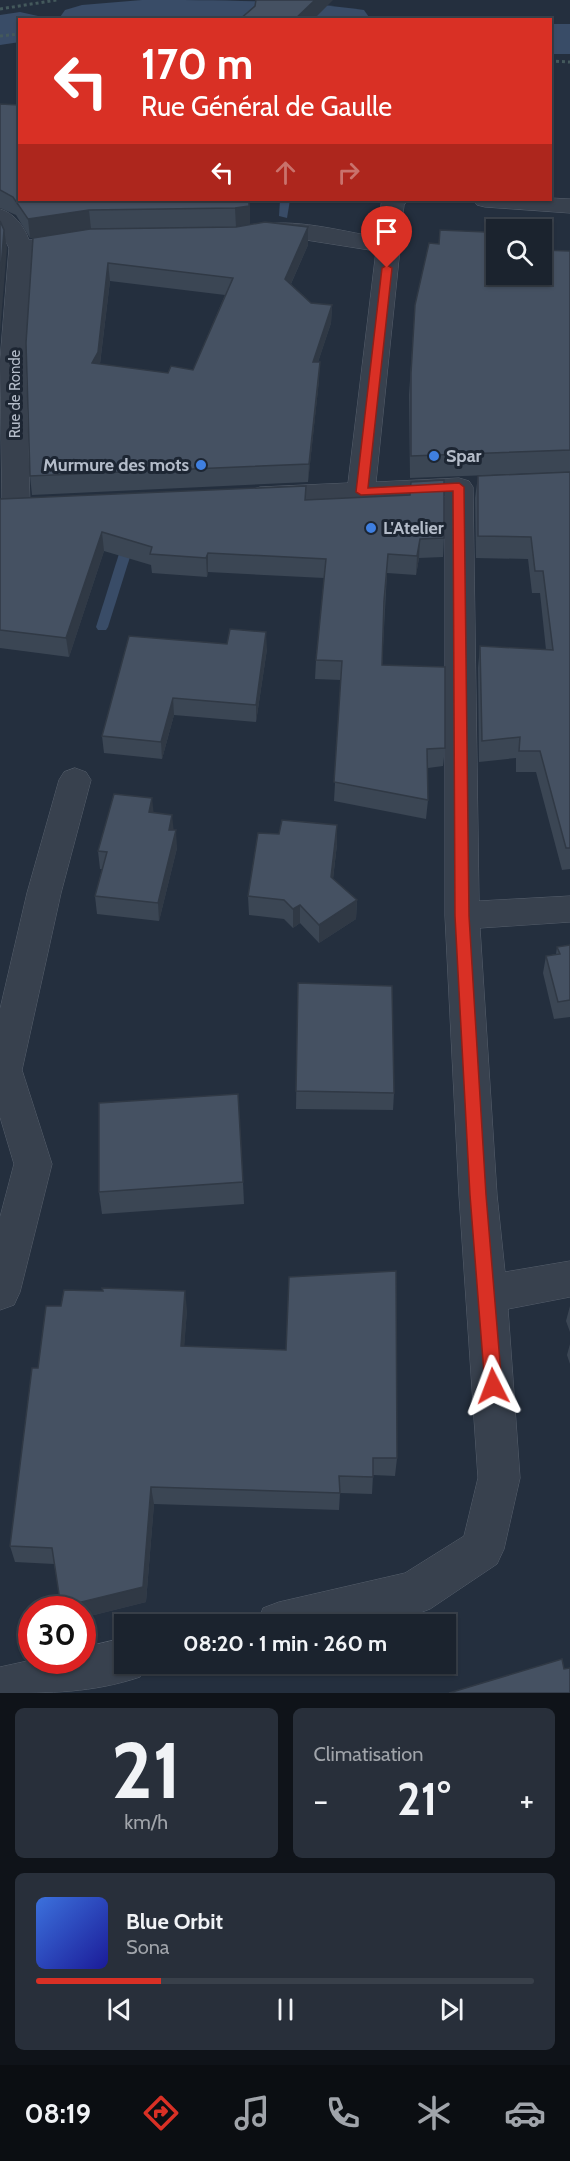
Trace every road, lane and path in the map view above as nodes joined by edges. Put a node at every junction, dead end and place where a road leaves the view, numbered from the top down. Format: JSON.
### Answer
{"nodes":[{"id":1,"x":57,"y":0,"type":"edge"},
{"id":2,"x":35,"y":1,"type":"edge"},
{"id":3,"x":0,"y":9,"type":"edge"},
{"id":4,"x":18,"y":34,"type":"edge"},
{"id":5,"x":0,"y":36,"type":"edge"},
{"id":6,"x":552,"y":61,"type":"edge"},
{"id":7,"x":570,"y":62,"type":"edge"},
{"id":8,"x":393,"y":201,"type":"edge"},
{"id":9,"x":499,"y":201,"type":"edge"},
{"id":10,"x":570,"y":206,"type":"edge"},
{"id":11,"x":0,"y":216,"type":"edge"},
{"id":12,"x":243,"y":236,"type":"edge"},
{"id":13,"x":102,"y":238,"type":"edge"},
{"id":14,"x":390,"y":246,"type":"junction"},
{"id":15,"x":21,"y":248,"type":"junction"},
{"id":16,"x":361,"y":492,"type":"junction"},
{"id":17,"x":231,"y":497,"type":"edge"},
{"id":18,"x":20,"y":506,"type":"edge"},
{"id":19,"x":75,"y":780,"type":"dead end"},
{"id":20,"x":570,"y":909,"type":"edge"},
{"id":21,"x":462,"y":916,"type":"junction"},
{"id":22,"x":570,"y":1279,"type":"edge"},
{"id":23,"x":0,"y":1292,"type":"edge"},
{"id":24,"x":487,"y":1294,"type":"junction"},
{"id":25,"x":323,"y":1614,"type":"edge"},
{"id":26,"x":114,"y":1662,"type":"edge"},
{"id":27,"x":0,"y":1690,"type":"edge"}],
"edges":[{"from":1,"to":2,"type":"path"},
{"from":2,"to":3,"type":"path"},
{"from":4,"to":5,"type":"path"},
{"from":6,"to":7,"type":"path"},
{"from":8,"to":14,"type":"street"},
{"from":9,"to":10,"type":"street"},
{"from":11,"to":15,"type":"street"},
{"from":12,"to":14,"type":"street"},
{"from":13,"to":15,"type":"street"},
{"from":14,"to":16,"type":"street"},
{"from":15,"to":18,"type":"street","name":"Rue de Ronde"},
{"from":16,"to":17,"type":"street"},
{"from":16,"to":21,"type":"street"},
{"from":19,"to":23,"type":"street"},
{"from":20,"to":21,"type":"street"},
{"from":21,"to":24,"type":"street"},
{"from":22,"to":24,"type":"street"},
{"from":24,"to":25,"type":"street"},
{"from":26,"to":27,"type":"street"}]}
